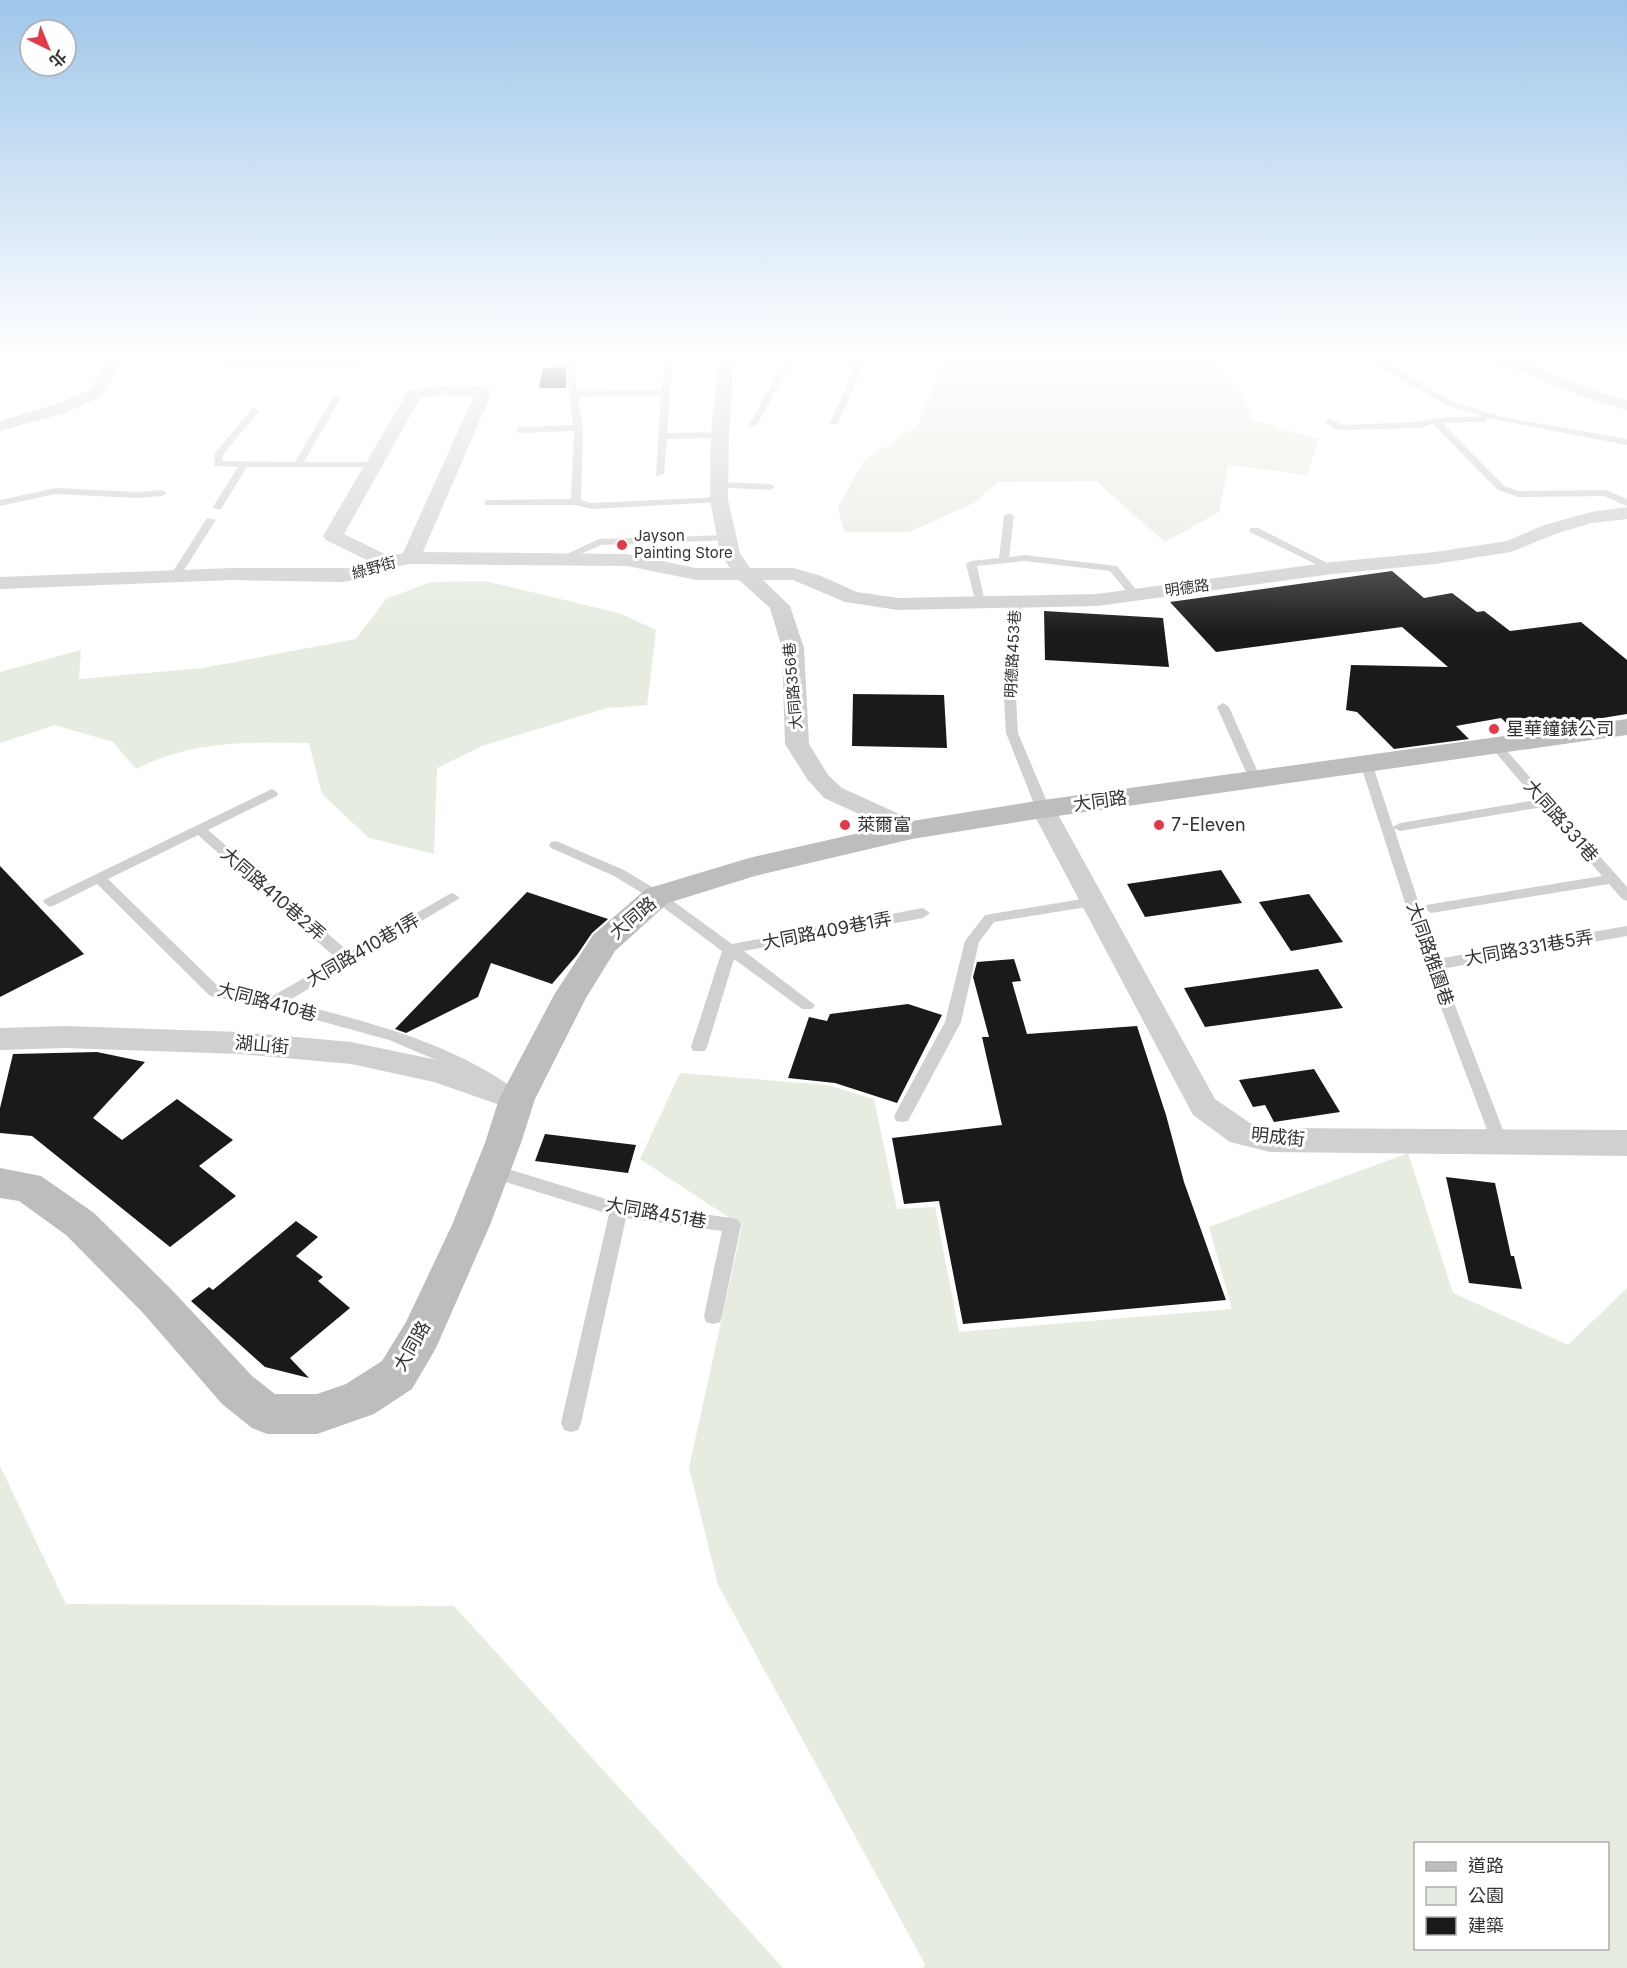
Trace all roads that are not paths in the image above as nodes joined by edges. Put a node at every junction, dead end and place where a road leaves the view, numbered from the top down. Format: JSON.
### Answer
{"nodes":[{"id":1,"x":223,"y":450,"type":"edge"},
{"id":2,"x":306,"y":450,"type":"edge"},
{"id":3,"x":383,"y":450,"type":"edge"},
{"id":4,"x":459,"y":450,"type":"edge"},
{"id":5,"x":578,"y":450,"type":"edge"},
{"id":6,"x":662,"y":450,"type":"edge"},
{"id":7,"x":720,"y":450,"type":"edge"},
{"id":8,"x":1463,"y":450,"type":"edge"},
{"id":9,"x":244,"y":464,"type":"junction"},
{"id":10,"x":298,"y":464,"type":"junction"},
{"id":11,"x":374,"y":465,"type":"junction"},
{"id":12,"x":659,"y":474,"type":"dead end"},
{"id":13,"x":770,"y":487,"type":"dead end"},
{"id":14,"x":162,"y":493,"type":"dead end"},
{"id":15,"x":719,"y":493,"type":"junction"},
{"id":16,"x":576,"y":502,"type":"junction"},
{"id":17,"x":0,"y":503,"type":"edge"},
{"id":18,"x":488,"y":503,"type":"dead end"},
{"id":19,"x":1627,"y":503,"type":"edge"},
{"id":20,"x":218,"y":507,"type":"dead end"},
{"id":21,"x":1627,"y":513,"type":"edge"},
{"id":22,"x":1009,"y":516,"type":"dead end"},
{"id":23,"x":210,"y":520,"type":"dead end"},
{"id":24,"x":1254,"y":531,"type":"dead end"},
{"id":25,"x":727,"y":538,"type":"junction"},
{"id":26,"x":411,"y":558,"type":"junction"},
{"id":27,"x":563,"y":558,"type":"junction"},
{"id":28,"x":1004,"y":561,"type":"junction"},
{"id":29,"x":387,"y":562,"type":"junction"},
{"id":30,"x":1332,"y":568,"type":"junction"},
{"id":31,"x":175,"y":576,"type":"junction"},
{"id":32,"x":746,"y":576,"type":"junction"},
{"id":33,"x":0,"y":583,"type":"edge"},
{"id":34,"x":1136,"y":596,"type":"junction"},
{"id":35,"x":1016,"y":601,"type":"junction"},
{"id":36,"x":980,"y":602,"type":"junction"},
{"id":37,"x":1223,"y":707,"type":"dead end"},
{"id":38,"x":1627,"y":727,"type":"edge"},
{"id":39,"x":1496,"y":746,"type":"junction"},
{"id":40,"x":1366,"y":763,"type":"junction"},
{"id":41,"x":1255,"y":779,"type":"junction"},
{"id":42,"x":272,"y":793,"type":"dead end"},
{"id":43,"x":1545,"y":803,"type":"junction"},
{"id":44,"x":1043,"y":809,"type":"junction"},
{"id":45,"x":1400,"y":826,"type":"dead end"},
{"id":46,"x":199,"y":829,"type":"junction"},
{"id":47,"x":912,"y":830,"type":"junction"},
{"id":48,"x":556,"y":845,"type":"dead end"},
{"id":49,"x":99,"y":878,"type":"junction"},
{"id":50,"x":1612,"y":879,"type":"junction"},
{"id":51,"x":657,"y":896,"type":"junction"},
{"id":52,"x":1627,"y":896,"type":"edge"},
{"id":53,"x":453,"y":898,"type":"dead end"},
{"id":54,"x":50,"y":902,"type":"dead end"},
{"id":55,"x":1094,"y":902,"type":"junction"},
{"id":56,"x":1431,"y":908,"type":"dead end"},
{"id":57,"x":923,"y":913,"type":"dead end"},
{"id":58,"x":1627,"y":931,"type":"edge"},
{"id":59,"x":730,"y":950,"type":"junction"},
{"id":60,"x":347,"y":959,"type":"junction"},
{"id":61,"x":1432,"y":965,"type":"junction"},
{"id":62,"x":273,"y":1003,"type":"junction"},
{"id":63,"x":807,"y":1005,"type":"dead end"},
{"id":64,"x":0,"y":1039,"type":"edge"},
{"id":65,"x":699,"y":1047,"type":"dead end"},
{"id":66,"x":517,"y":1099,"type":"junction"},
{"id":67,"x":902,"y":1116,"type":"dead end"},
{"id":68,"x":1500,"y":1143,"type":"junction"},
{"id":69,"x":1627,"y":1143,"type":"edge"},
{"id":70,"x":492,"y":1171,"type":"junction"},
{"id":71,"x":0,"y":1183,"type":"edge"},
{"id":72,"x":619,"y":1210,"type":"junction"},
{"id":73,"x":713,"y":1316,"type":"dead end"},
{"id":74,"x":571,"y":1423,"type":"dead end"}],
"edges":[{"from":1,"to":9,"type":"lane"},
{"from":2,"to":10,"type":"lane"},
{"from":3,"to":11,"type":"street"},
{"from":4,"to":26,"type":"street"},
{"from":5,"to":16,"type":"lane"},
{"from":6,"to":12,"type":"lane"},
{"from":7,"to":15,"type":"street","name":"大同路356巷"},
{"from":8,"to":19,"type":"lane"},
{"from":9,"to":10,"type":"lane"},
{"from":9,"to":20,"type":"lane"},
{"from":10,"to":11,"type":"lane"},
{"from":11,"to":29,"type":"street"},
{"from":13,"to":15,"type":"lane"},
{"from":14,"to":17,"type":"lane"},
{"from":15,"to":16,"type":"lane"},
{"from":15,"to":25,"type":"street","name":"大同路356巷"},
{"from":16,"to":18,"type":"lane"},
{"from":21,"to":30,"type":"street","name":"明德路"},
{"from":22,"to":28,"type":"lane"},
{"from":23,"to":31,"type":"lane"},
{"from":24,"to":30,"type":"lane"},
{"from":25,"to":27,"type":"lane"},
{"from":25,"to":32,"type":"street","name":"大同路356巷"},
{"from":26,"to":27,"type":"street","name":"綠野街"},
{"from":26,"to":29,"type":"street","name":"綠野街"},
{"from":27,"to":32,"type":"street","name":"綠野街"},
{"from":28,"to":34,"type":"lane"},
{"from":28,"to":36,"type":"lane"},
{"from":29,"to":31,"type":"street","name":"綠野街"},
{"from":30,"to":34,"type":"street","name":"明德路"},
{"from":31,"to":33,"type":"street","name":"綠野街"},
{"from":32,"to":36,"type":"street","name":"明德路"},
{"from":32,"to":47,"type":"street","name":"大同路356巷"},
{"from":34,"to":35,"type":"street","name":"明德路"},
{"from":35,"to":36,"type":"street","name":"明德路"},
{"from":35,"to":44,"type":"lane","name":"明德路453巷"},
{"from":37,"to":41,"type":"lane"},
{"from":38,"to":39,"type":"street","name":"大同路"},
{"from":39,"to":40,"type":"street","name":"大同路"},
{"from":39,"to":43,"type":"lane","name":"大同路331巷"},
{"from":40,"to":41,"type":"street","name":"大同路"},
{"from":40,"to":61,"type":"lane","name":"大同路雅園巷"},
{"from":41,"to":44,"type":"street","name":"大同路"},
{"from":42,"to":46,"type":"lane"},
{"from":43,"to":45,"type":"lane"},
{"from":43,"to":50,"type":"lane","name":"大同路331巷"},
{"from":44,"to":47,"type":"street","name":"大同路"},
{"from":44,"to":55,"type":"street","name":"明成街"},
{"from":46,"to":49,"type":"lane"},
{"from":46,"to":60,"type":"lane","name":"大同路410巷2弄"},
{"from":47,"to":51,"type":"street","name":"大同路"},
{"from":48,"to":51,"type":"lane"},
{"from":49,"to":54,"type":"lane"},
{"from":49,"to":62,"type":"lane","name":"大同路410巷"},
{"from":50,"to":52,"type":"lane","name":"大同路331巷"},
{"from":50,"to":56,"type":"lane"},
{"from":51,"to":59,"type":"lane"},
{"from":51,"to":66,"type":"street","name":"大同路"},
{"from":53,"to":60,"type":"lane","name":"大同路410巷1弄"},
{"from":55,"to":67,"type":"lane"},
{"from":55,"to":68,"type":"street","name":"明成街"},
{"from":57,"to":59,"type":"lane","name":"大同路409巷1弄"},
{"from":58,"to":61,"type":"lane","name":"大同路331巷5弄"},
{"from":59,"to":63,"type":"lane"},
{"from":59,"to":65,"type":"lane"},
{"from":60,"to":62,"type":"lane","name":"大同路410巷1弄"},
{"from":61,"to":68,"type":"lane","name":"大同路雅園巷"},
{"from":62,"to":66,"type":"lane","name":"大同路410巷"},
{"from":64,"to":66,"type":"street","name":"湖山街"},
{"from":66,"to":70,"type":"street","name":"大同路"},
{"from":68,"to":69,"type":"street","name":"明成街"},
{"from":70,"to":71,"type":"street","name":"大同路"},
{"from":70,"to":72,"type":"lane","name":"大同路451巷"},
{"from":72,"to":73,"type":"lane","name":"大同路451巷"},
{"from":72,"to":74,"type":"lane"}]}
